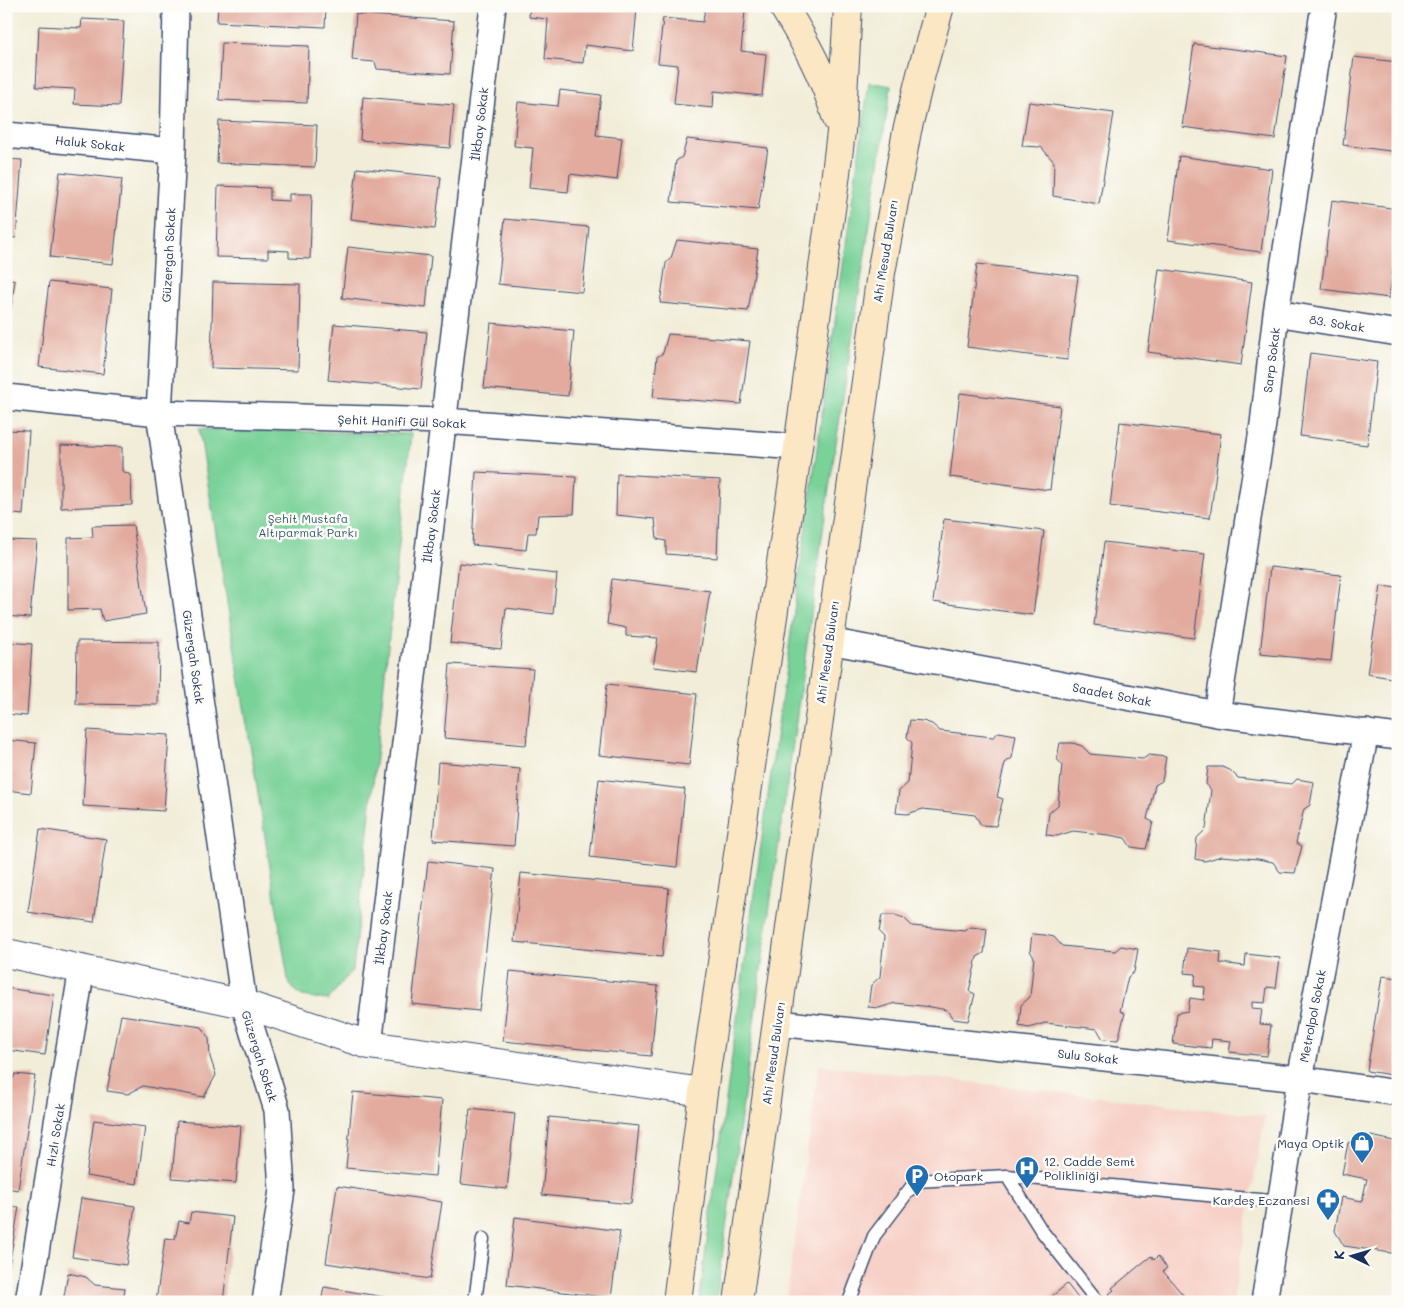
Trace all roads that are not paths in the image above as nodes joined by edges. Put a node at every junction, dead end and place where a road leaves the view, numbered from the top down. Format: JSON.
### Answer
{"nodes":[{"id":1,"x":176,"y":6,"type":"edge"},
{"id":2,"x":493,"y":6,"type":"edge"},
{"id":3,"x":783,"y":6,"type":"edge"},
{"id":4,"x":848,"y":6,"type":"edge"},
{"id":5,"x":940,"y":6,"type":"edge"},
{"id":6,"x":1324,"y":6,"type":"edge"},
{"id":7,"x":841,"y":132,"type":"junction"},
{"id":8,"x":6,"y":134,"type":"edge"},
{"id":9,"x":173,"y":152,"type":"junction"},
{"id":10,"x":1276,"y":313,"type":"junction"},
{"id":11,"x":1398,"y":333,"type":"edge"},
{"id":12,"x":6,"y":397,"type":"edge"},
{"id":13,"x":159,"y":413,"type":"junction"},
{"id":14,"x":444,"y":421,"type":"junction"},
{"id":15,"x":798,"y":447,"type":"junction"},
{"id":16,"x":829,"y":640,"type":"junction"},
{"id":17,"x":1217,"y":714,"type":"junction"},
{"id":18,"x":1366,"y":732,"type":"junction"},
{"id":19,"x":1398,"y":737,"type":"edge"},
{"id":20,"x":6,"y":952,"type":"edge"},
{"id":21,"x":82,"y":968,"type":"junction"},
{"id":22,"x":244,"y":1004,"type":"junction"},
{"id":23,"x":778,"y":1023,"type":"junction"},
{"id":24,"x":369,"y":1045,"type":"junction"},
{"id":25,"x":1300,"y":1078,"type":"junction"},
{"id":26,"x":703,"y":1092,"type":"junction"},
{"id":27,"x":1398,"y":1093,"type":"edge"},
{"id":28,"x":1007,"y":1176,"type":"junction"},
{"id":29,"x":1280,"y":1202,"type":"junction"},
{"id":30,"x":483,"y":1239,"type":"dead end"},
{"id":31,"x":28,"y":1302,"type":"edge"},
{"id":32,"x":265,"y":1302,"type":"edge"},
{"id":33,"x":474,"y":1302,"type":"edge"},
{"id":34,"x":677,"y":1302,"type":"edge"},
{"id":35,"x":738,"y":1302,"type":"edge"},
{"id":36,"x":849,"y":1302,"type":"edge"},
{"id":37,"x":1098,"y":1302,"type":"edge"},
{"id":38,"x":1264,"y":1302,"type":"edge"}],
"edges":[{"from":1,"to":9,"type":"street","name":"Güzergah Sokak"},
{"from":2,"to":14,"type":"street","name":"İlkbay Sokak"},
{"from":3,"to":7,"type":"main road"},
{"from":4,"to":7,"type":"main road"},
{"from":5,"to":16,"type":"main road","name":"Ahi Mesud Bulvarı"},
{"from":6,"to":10,"type":"street","name":"Sarp Sokak"},
{"from":7,"to":15,"type":"main road"},
{"from":8,"to":9,"type":"street","name":"Haluk Sokak"},
{"from":9,"to":13,"type":"street","name":"Güzergah Sokak"},
{"from":10,"to":11,"type":"street","name":"83. Sokak"},
{"from":10,"to":17,"type":"street","name":"Sarp Sokak"},
{"from":12,"to":13,"type":"street","name":"Şehit Hanifi Gül Sokak"},
{"from":13,"to":14,"type":"street","name":"Şehit Hanifi Gül Sokak"},
{"from":13,"to":22,"type":"street","name":"Güzergah Sokak"},
{"from":14,"to":15,"type":"street","name":"Şehit Hanifi Gül Sokak"},
{"from":14,"to":24,"type":"street","name":"İlkbay Sokak"},
{"from":15,"to":26,"type":"main road"},
{"from":16,"to":17,"type":"street","name":"Saadet Sokak"},
{"from":16,"to":23,"type":"main road","name":"Ahi Mesud Bulvarı"},
{"from":17,"to":18,"type":"street","name":"Saadet Sokak"},
{"from":18,"to":19,"type":"street","name":"Saadet Sokak"},
{"from":18,"to":25,"type":"street","name":"Metrolpol Sokak"},
{"from":20,"to":21,"type":"street"},
{"from":21,"to":22,"type":"street"},
{"from":21,"to":31,"type":"street","name":"Hızlı Sokak"},
{"from":22,"to":24,"type":"street"},
{"from":22,"to":32,"type":"street","name":"Güzergah Sokak"},
{"from":23,"to":25,"type":"street","name":"Sulu Sokak"},
{"from":23,"to":35,"type":"main road","name":"Ahi Mesud Bulvarı"},
{"from":24,"to":26,"type":"street"},
{"from":25,"to":27,"type":"street","name":"Sulu Sokak"},
{"from":25,"to":29,"type":"street","name":"Metrolpol Sokak"},
{"from":26,"to":34,"type":"main road"},
{"from":28,"to":29,"type":"lane"},
{"from":28,"to":36,"type":"lane"},
{"from":28,"to":37,"type":"lane"},
{"from":29,"to":38,"type":"street","name":"Metrolpol Sokak"},
{"from":30,"to":33,"type":"lane"}]}
